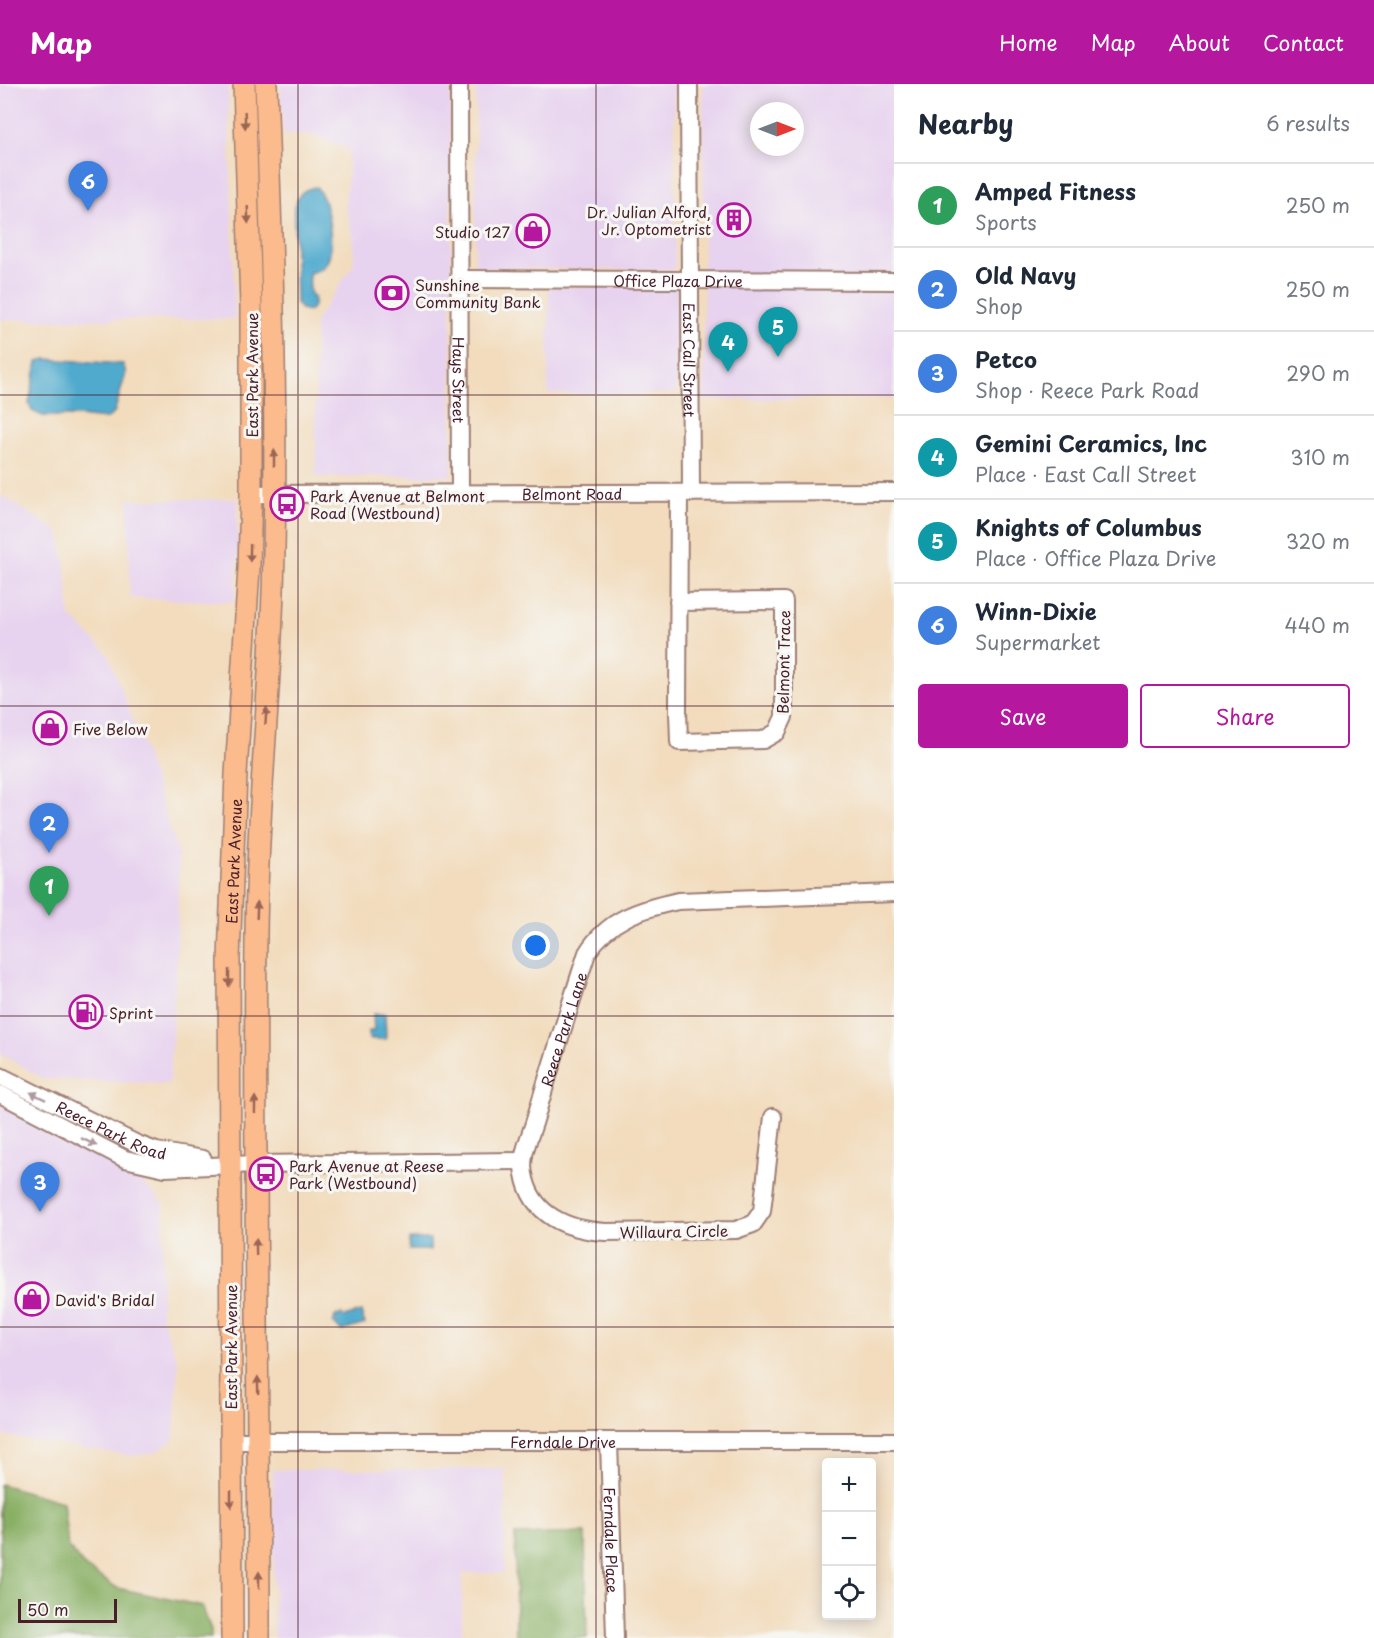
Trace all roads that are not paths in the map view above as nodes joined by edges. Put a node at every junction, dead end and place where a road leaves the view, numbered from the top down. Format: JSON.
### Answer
{"nodes":[{"id":1,"x":244,"y":84,"type":"edge"},
{"id":2,"x":266,"y":84,"type":"edge"},
{"id":3,"x":459,"y":84,"type":"edge"},
{"id":4,"x":689,"y":84,"type":"edge"},
{"id":5,"x":460,"y":279,"type":"junction"},
{"id":6,"x":690,"y":280,"type":"junction"},
{"id":7,"x":894,"y":280,"type":"edge"},
{"id":8,"x":894,"y":492,"type":"edge"},
{"id":9,"x":685,"y":493,"type":"junction"},
{"id":10,"x":251,"y":494,"type":"junction"},
{"id":11,"x":274,"y":494,"type":"junction"},
{"id":12,"x":460,"y":494,"type":"junction"},
{"id":13,"x":678,"y":602,"type":"junction"},
{"id":14,"x":894,"y":893,"type":"edge"},
{"id":15,"x":0,"y":1076,"type":"edge"},
{"id":16,"x":0,"y":1094,"type":"edge"},
{"id":17,"x":773,"y":1117,"type":"dead end"},
{"id":18,"x":523,"y":1161,"type":"junction"},
{"id":19,"x":230,"y":1164,"type":"junction"},
{"id":20,"x":255,"y":1164,"type":"junction"},
{"id":21,"x":231,"y":1441,"type":"junction"},
{"id":22,"x":258,"y":1441,"type":"junction"},
{"id":23,"x":609,"y":1441,"type":"junction"},
{"id":24,"x":894,"y":1441,"type":"edge"},
{"id":25,"x":232,"y":1638,"type":"edge"},
{"id":26,"x":259,"y":1638,"type":"edge"},
{"id":27,"x":615,"y":1638,"type":"edge"}],
"edges":[{"from":1,"to":10,"type":"main road","name":"East Park Avenue","one_way":true},
{"from":11,"to":2,"type":"main road","name":"East Park Avenue","one_way":true},
{"from":3,"to":5,"type":"street","name":"Hays Street"},
{"from":4,"to":6,"type":"street","name":"East Call Street"},
{"from":5,"to":6,"type":"street","name":"Office Plaza Drive"},
{"from":5,"to":12,"type":"street","name":"Hays Street"},
{"from":6,"to":7,"type":"street","name":"Office Plaza Drive"},
{"from":6,"to":9,"type":"street","name":"East Call Street"},
{"from":8,"to":9,"type":"street","name":"Belmont Road"},
{"from":9,"to":12,"type":"street","name":"Belmont Road"},
{"from":9,"to":13,"type":"street","name":"Belmont Trace"},
{"from":10,"to":11,"type":"street","name":"Belmont Road"},
{"from":10,"to":19,"type":"main road","name":"East Park Avenue","one_way":true},
{"from":11,"to":12,"type":"street","name":"Belmont Road"},
{"from":20,"to":11,"type":"main road","name":"East Park Avenue","one_way":true},
{"from":13,"to":13,"type":"street","name":"Belmont Trace"},
{"from":14,"to":18,"type":"street","name":"Reece Park Lane"},
{"from":19,"to":15,"type":"street","name":"Reece Park Road","one_way":true},
{"from":16,"to":19,"type":"street","name":"Reece Park Road","one_way":true},
{"from":17,"to":18,"type":"street","name":"Willaura Circle"},
{"from":18,"to":20,"type":"street"},
{"from":19,"to":20,"type":"street","name":"Reece Park Road"},
{"from":19,"to":21,"type":"main road","name":"East Park Avenue"},
{"from":22,"to":20,"type":"main road","name":"East Park Avenue","one_way":true},
{"from":21,"to":22,"type":"street","name":"Ferndale Drive"},
{"from":21,"to":25,"type":"main road","name":"East Park Avenue","one_way":true},
{"from":22,"to":23,"type":"street","name":"Ferndale Drive"},
{"from":26,"to":22,"type":"main road","name":"East Park Avenue","one_way":true},
{"from":23,"to":24,"type":"street","name":"Ferndale Drive"},
{"from":23,"to":27,"type":"street","name":"Ferndale Place"}]}
